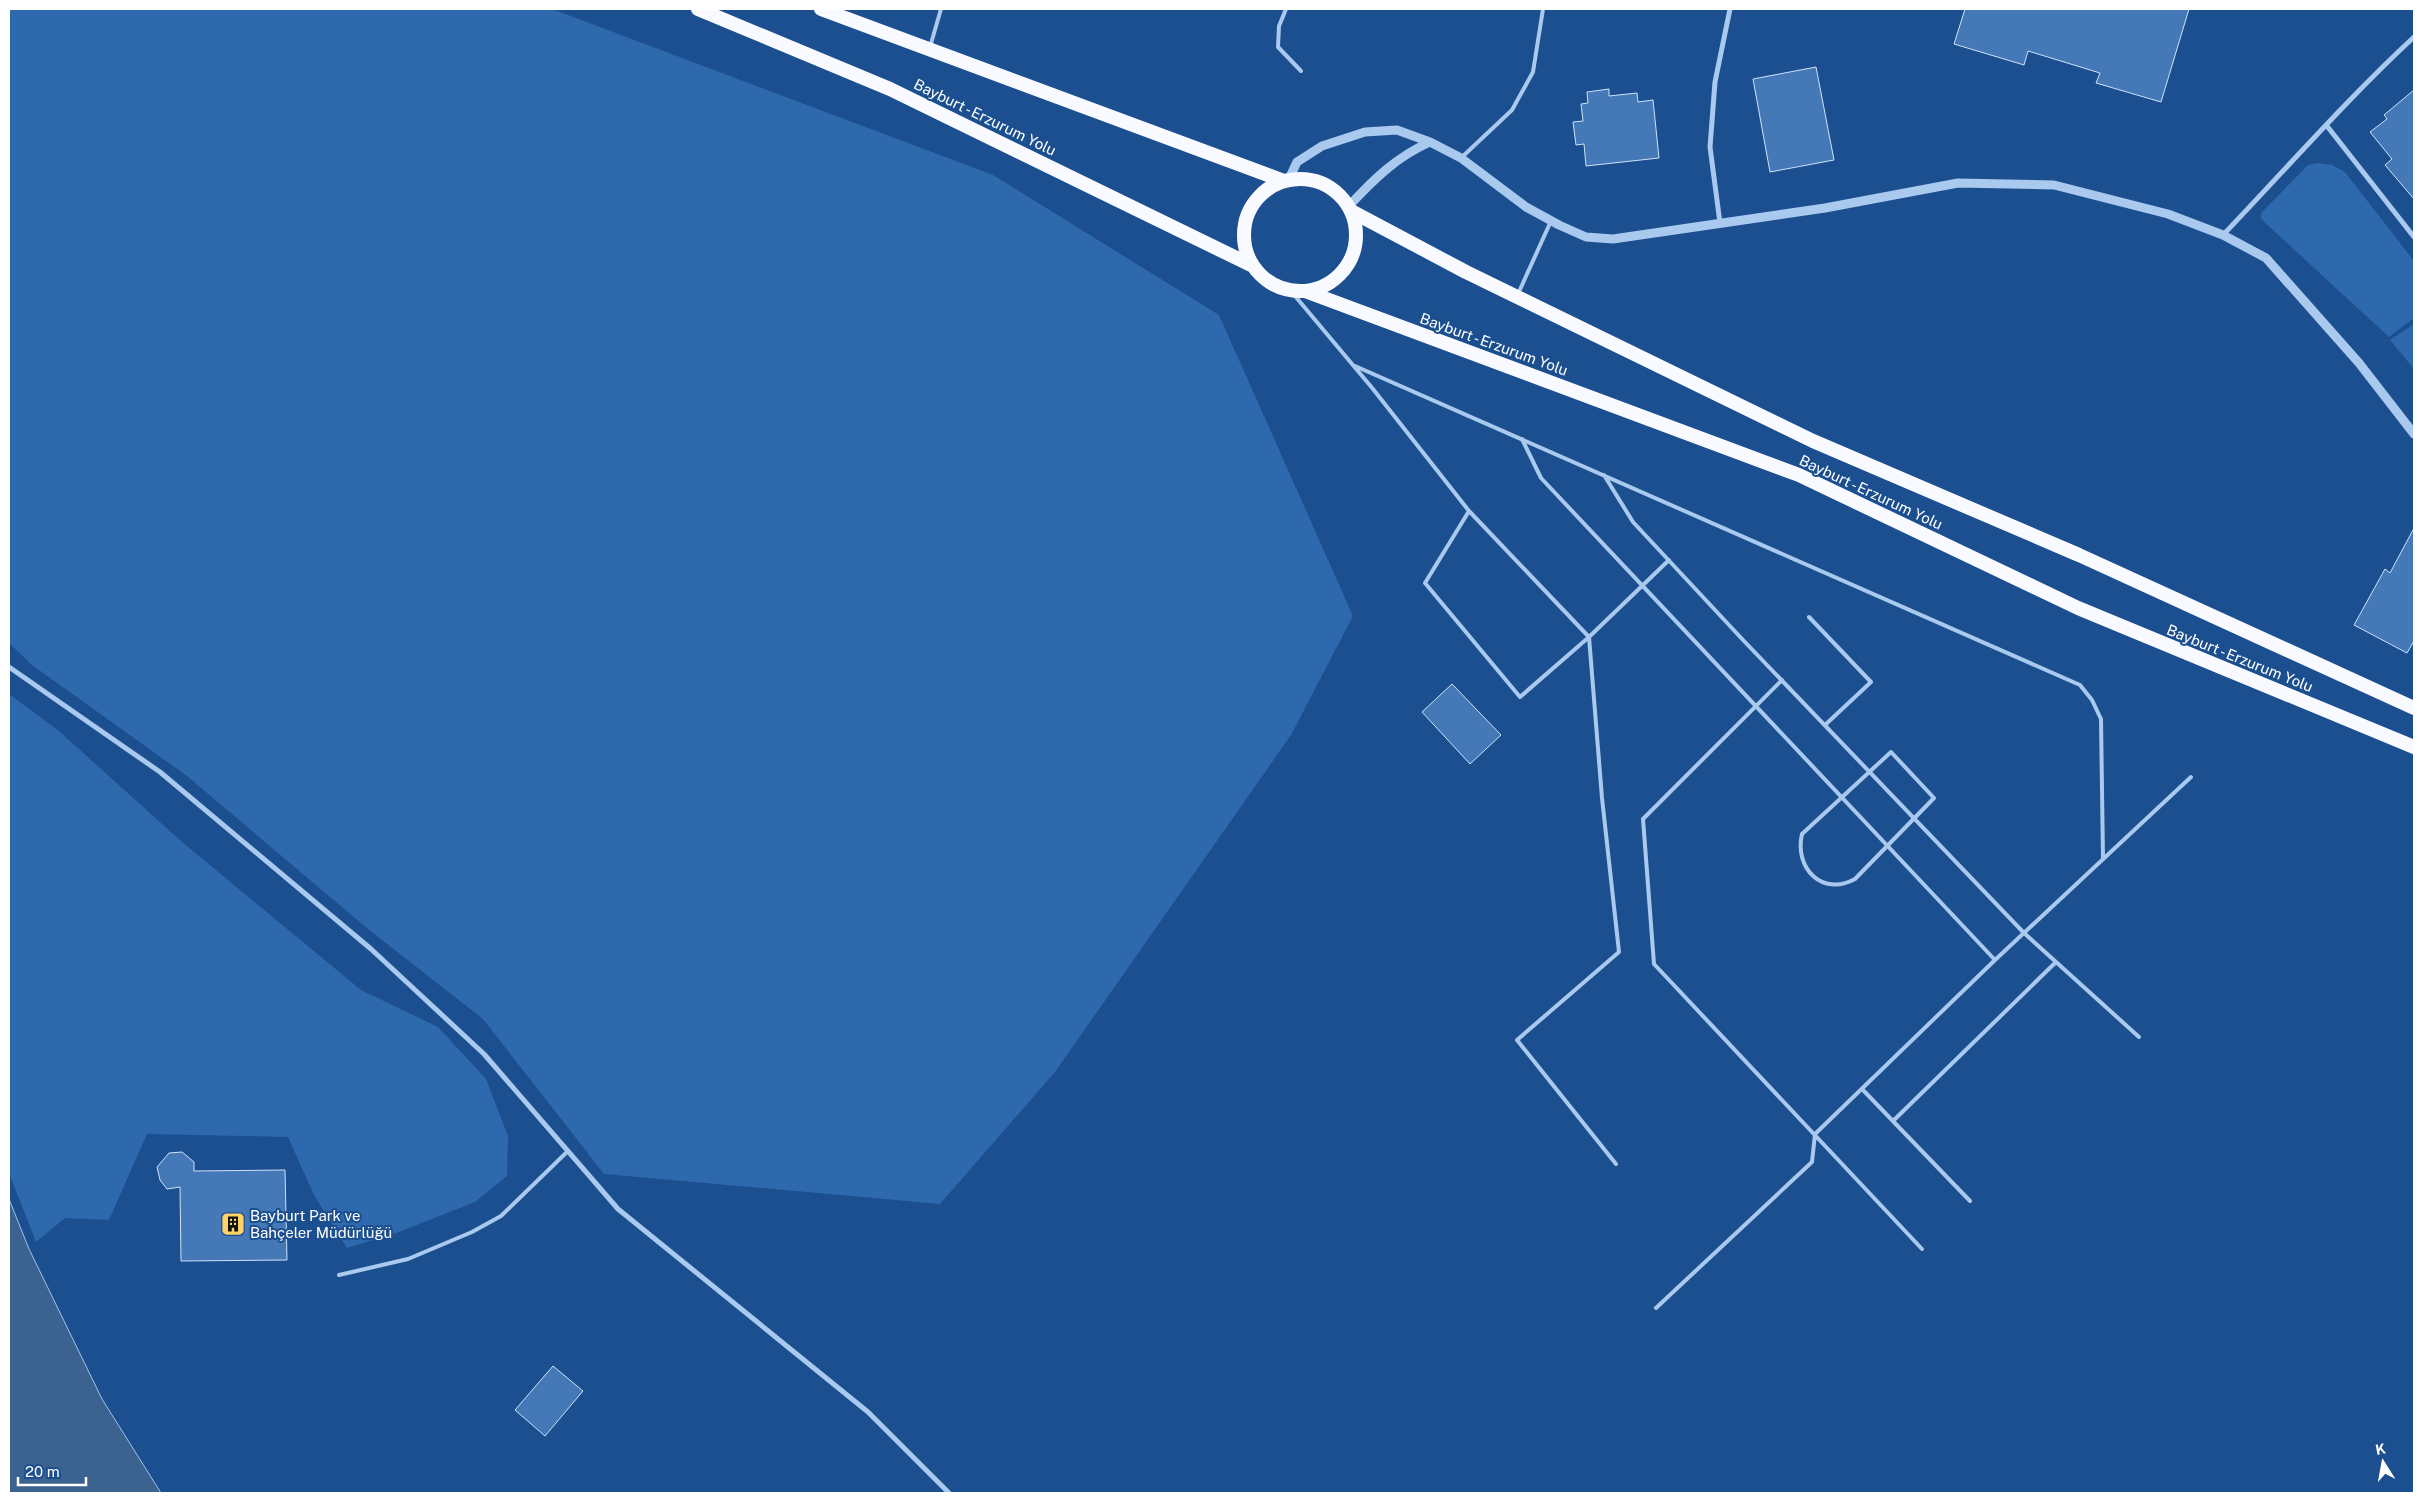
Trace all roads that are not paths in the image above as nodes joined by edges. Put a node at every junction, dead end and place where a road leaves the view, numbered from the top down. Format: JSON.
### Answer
{"nodes":[{"id":1,"x":698,"y":9,"type":"edge"},
{"id":2,"x":822,"y":9,"type":"edge"},
{"id":3,"x":941,"y":9,"type":"edge"},
{"id":4,"x":1286,"y":9,"type":"edge"},
{"id":5,"x":1543,"y":9,"type":"edge"},
{"id":6,"x":1730,"y":9,"type":"edge"},
{"id":7,"x":2414,"y":37,"type":"edge"},
{"id":8,"x":929,"y":49,"type":"junction"},
{"id":9,"x":1301,"y":71,"type":"dead end"},
{"id":10,"x":2328,"y":126,"type":"junction"},
{"id":11,"x":1430,"y":142,"type":"junction"},
{"id":12,"x":1460,"y":158,"type":"junction"},
{"id":13,"x":1286,"y":181,"type":"junction"},
{"id":14,"x":1349,"y":209,"type":"junction"},
{"id":15,"x":1551,"y":221,"type":"junction"},
{"id":16,"x":1720,"y":223,"type":"junction"},
{"id":17,"x":2223,"y":235,"type":"junction"},
{"id":18,"x":2414,"y":237,"type":"edge"},
{"id":19,"x":1253,"y":266,"type":"junction"},
{"id":20,"x":1290,"y":290,"type":"junction"},
{"id":21,"x":1305,"y":291,"type":"junction"},
{"id":22,"x":1517,"y":296,"type":"junction"},
{"id":23,"x":1352,"y":365,"type":"junction"},
{"id":24,"x":2414,"y":434,"type":"edge"},
{"id":25,"x":1522,"y":439,"type":"junction"},
{"id":26,"x":1603,"y":475,"type":"junction"},
{"id":27,"x":1469,"y":511,"type":"junction"},
{"id":28,"x":1669,"y":560,"type":"junction"},
{"id":29,"x":1643,"y":586,"type":"junction"},
{"id":30,"x":1809,"y":617,"type":"dead end"},
{"id":31,"x":1589,"y":637,"type":"junction"},
{"id":32,"x":9,"y":667,"type":"edge"},
{"id":33,"x":1782,"y":680,"type":"junction"},
{"id":34,"x":1755,"y":705,"type":"junction"},
{"id":35,"x":2414,"y":708,"type":"edge"},
{"id":36,"x":1824,"y":725,"type":"junction"},
{"id":37,"x":2414,"y":747,"type":"edge"},
{"id":38,"x":1870,"y":772,"type":"junction"},
{"id":39,"x":2191,"y":777,"type":"dead end"},
{"id":40,"x":1842,"y":797,"type":"junction"},
{"id":41,"x":1915,"y":819,"type":"junction"},
{"id":42,"x":1889,"y":847,"type":"junction"},
{"id":43,"x":2103,"y":859,"type":"junction"},
{"id":44,"x":2024,"y":933,"type":"junction"},
{"id":45,"x":1995,"y":960,"type":"junction"},
{"id":46,"x":2056,"y":962,"type":"junction"},
{"id":47,"x":2139,"y":1037,"type":"dead end"},
{"id":48,"x":1862,"y":1089,"type":"junction"},
{"id":49,"x":1893,"y":1121,"type":"junction"},
{"id":50,"x":1815,"y":1134,"type":"junction"},
{"id":51,"x":568,"y":1151,"type":"junction"},
{"id":52,"x":1616,"y":1164,"type":"dead end"},
{"id":53,"x":1970,"y":1201,"type":"dead end"},
{"id":54,"x":1922,"y":1249,"type":"dead end"},
{"id":55,"x":339,"y":1275,"type":"dead end"},
{"id":56,"x":1656,"y":1308,"type":"dead end"},
{"id":57,"x":949,"y":1493,"type":"edge"}],
"edges":[{"from":1,"to":19,"type":"highway","name":"Bayburt - Erzurum Yolu"},
{"from":2,"to":8,"type":"highway","name":"Bayburt - Erzurum Yolu"},
{"from":3,"to":8,"type":"lane"},
{"from":4,"to":9,"type":"lane"},
{"from":5,"to":12,"type":"lane"},
{"from":6,"to":16,"type":"street"},
{"from":7,"to":10,"type":"street"},
{"from":8,"to":13,"type":"highway","name":"Bayburt - Erzurum Yolu"},
{"from":10,"to":17,"type":"street"},
{"from":10,"to":18,"type":"street"},
{"from":11,"to":12,"type":"street"},
{"from":11,"to":13,"type":"street"},
{"from":11,"to":14,"type":"street"},
{"from":12,"to":15,"type":"street"},
{"from":13,"to":14,"type":"highway","name":"Bayburt - Erzurum Yolu"},
{"from":13,"to":19,"type":"highway","name":"Bayburt - Erzurum Yolu"},
{"from":14,"to":21,"type":"highway","name":"Bayburt - Erzurum Yolu"},
{"from":14,"to":22,"type":"highway","name":"Bayburt - Erzurum Yolu"},
{"from":15,"to":16,"type":"street"},
{"from":15,"to":22,"type":"lane"},
{"from":16,"to":17,"type":"street"},
{"from":17,"to":24,"type":"street"},
{"from":19,"to":20,"type":"highway","name":"Bayburt - Erzurum Yolu"},
{"from":20,"to":21,"type":"highway","name":"Bayburt - Erzurum Yolu"},
{"from":20,"to":23,"type":"lane"},
{"from":21,"to":37,"type":"highway","name":"Bayburt - Erzurum Yolu"},
{"from":22,"to":35,"type":"highway","name":"Bayburt - Erzurum Yolu"},
{"from":23,"to":25,"type":"lane"},
{"from":23,"to":27,"type":"lane"},
{"from":25,"to":26,"type":"lane"},
{"from":25,"to":29,"type":"lane"},
{"from":26,"to":28,"type":"lane"},
{"from":26,"to":43,"type":"lane"},
{"from":27,"to":31,"type":"lane"},
{"from":27,"to":31,"type":"lane"},
{"from":28,"to":29,"type":"lane"},
{"from":28,"to":33,"type":"lane"},
{"from":29,"to":31,"type":"lane"},
{"from":29,"to":34,"type":"lane"},
{"from":30,"to":36,"type":"lane"},
{"from":31,"to":52,"type":"lane"},
{"from":32,"to":51,"type":"street"},
{"from":33,"to":34,"type":"lane"},
{"from":33,"to":36,"type":"lane"},
{"from":34,"to":40,"type":"lane"},
{"from":34,"to":50,"type":"lane"},
{"from":36,"to":38,"type":"lane"},
{"from":38,"to":40,"type":"lane"},
{"from":38,"to":41,"type":"lane"},
{"from":38,"to":41,"type":"lane"},
{"from":39,"to":43,"type":"lane"},
{"from":40,"to":42,"type":"lane"},
{"from":40,"to":42,"type":"lane"},
{"from":41,"to":42,"type":"lane"},
{"from":41,"to":44,"type":"lane"},
{"from":42,"to":45,"type":"lane"},
{"from":43,"to":44,"type":"lane"},
{"from":44,"to":45,"type":"lane"},
{"from":44,"to":46,"type":"lane"},
{"from":45,"to":48,"type":"lane"},
{"from":46,"to":47,"type":"lane"},
{"from":46,"to":49,"type":"lane"},
{"from":48,"to":49,"type":"lane"},
{"from":48,"to":50,"type":"lane"},
{"from":49,"to":53,"type":"lane"},
{"from":50,"to":54,"type":"lane"},
{"from":50,"to":56,"type":"lane"},
{"from":51,"to":55,"type":"lane"},
{"from":51,"to":57,"type":"street"}]}
